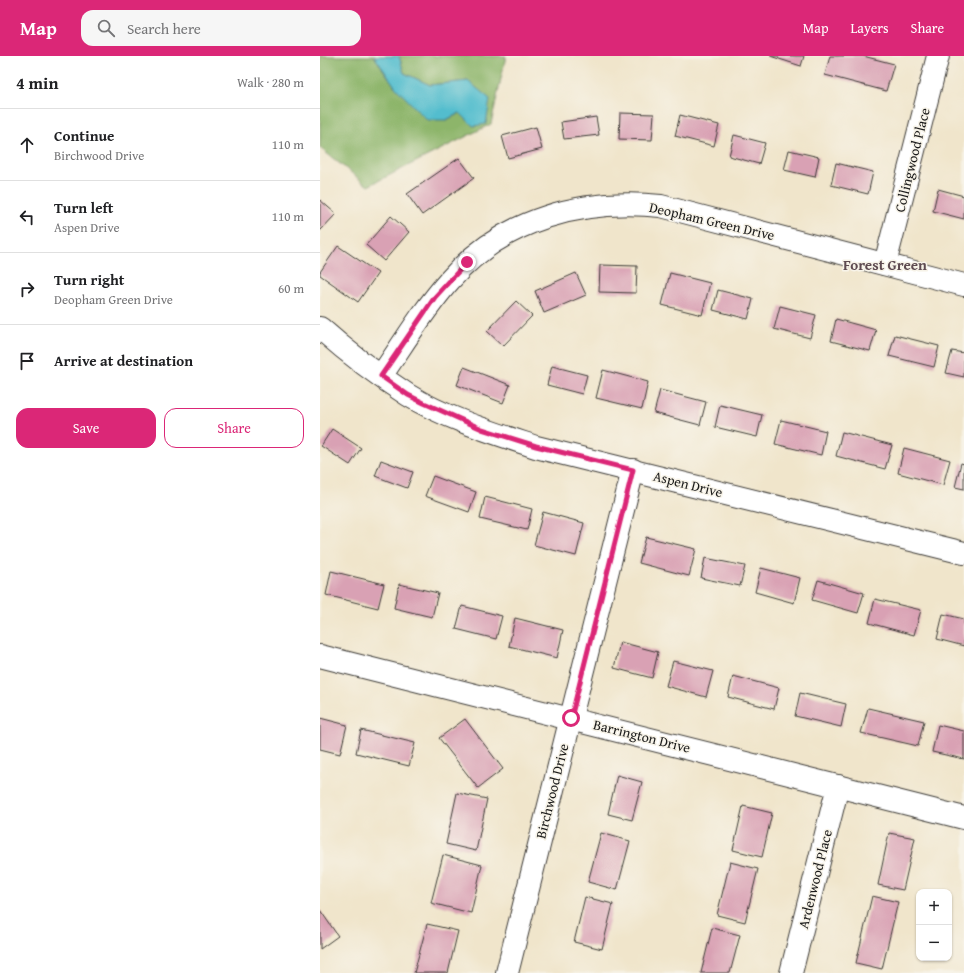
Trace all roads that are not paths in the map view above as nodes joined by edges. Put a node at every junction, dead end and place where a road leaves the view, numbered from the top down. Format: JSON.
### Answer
{"nodes":[{"id":1,"x":938,"y":56,"type":"edge"},
{"id":2,"x":885,"y":264,"type":"junction"},
{"id":3,"x":964,"y":285,"type":"edge"},
{"id":4,"x":320,"y":328,"type":"edge"},
{"id":5,"x":381,"y":376,"type":"junction"},
{"id":6,"x":633,"y":470,"type":"junction"},
{"id":7,"x":964,"y":553,"type":"edge"},
{"id":8,"x":320,"y":656,"type":"edge"},
{"id":9,"x":571,"y":718,"type":"junction"},
{"id":10,"x":838,"y":786,"type":"junction"},
{"id":11,"x":964,"y":818,"type":"edge"},
{"id":12,"x":507,"y":973,"type":"edge"},
{"id":13,"x":791,"y":973,"type":"edge"}],
"edges":[{"from":1,"to":2,"type":"street","name":"Collingwood Place"},
{"from":2,"to":3,"type":"street","name":"Deopham Green Drive"},
{"from":2,"to":5,"type":"street","name":"Deopham Green Drive"},
{"from":4,"to":5,"type":"street","name":"Aspen Drive"},
{"from":5,"to":6,"type":"street","name":"Aspen Drive"},
{"from":6,"to":7,"type":"street","name":"Aspen Drive"},
{"from":6,"to":9,"type":"street","name":"Birchwood Drive"},
{"from":8,"to":9,"type":"street","name":"Barrington Drive"},
{"from":9,"to":10,"type":"street","name":"Barrington Drive"},
{"from":9,"to":12,"type":"street","name":"Birchwood Drive"},
{"from":10,"to":11,"type":"street","name":"Barrington Drive"},
{"from":10,"to":13,"type":"street","name":"Ardenwood Place"}]}
